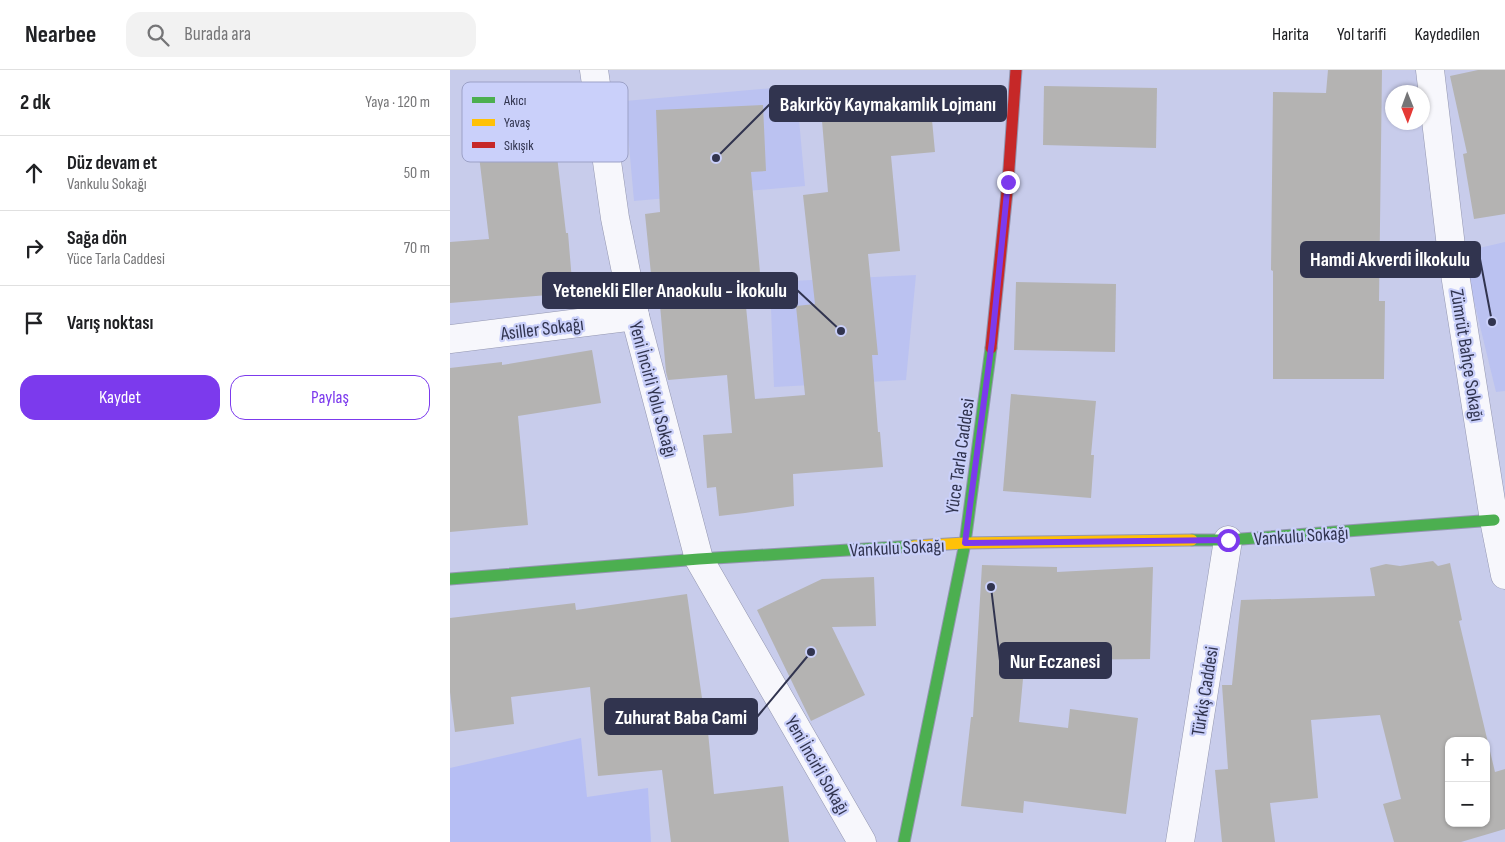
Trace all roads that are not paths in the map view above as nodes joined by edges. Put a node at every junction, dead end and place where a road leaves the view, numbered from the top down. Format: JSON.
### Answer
{"nodes":[{"id":1,"x":1016,"y":70,"type":"edge"},
{"id":2,"x":1430,"y":70,"type":"edge"},
{"id":3,"x":607,"y":162,"type":"edge"},
{"id":4,"x":635,"y":316,"type":"junction"},
{"id":5,"x":450,"y":339,"type":"edge"},
{"id":6,"x":1494,"y":520,"type":"junction"},
{"id":7,"x":1228,"y":540,"type":"junction"},
{"id":8,"x":965,"y":543,"type":"junction"},
{"id":9,"x":1503,"y":558,"type":"edge"},
{"id":10,"x":699,"y":559,"type":"junction"},
{"id":11,"x":450,"y":579,"type":"edge"},
{"id":12,"x":862,"y":842,"type":"edge"},
{"id":13,"x":904,"y":842,"type":"edge"},
{"id":14,"x":1180,"y":842,"type":"edge"}],
"edges":[{"from":1,"to":8,"type":"street","name":"Yüce Tarla Caddesi"},
{"from":2,"to":6,"type":"street","name":"Zümrüt Bahçe Sokağı"},
{"from":3,"to":4,"type":"street","name":"Yeni İncirli Yolu Sokağı"},
{"from":4,"to":5,"type":"street","name":"Asiller Sokağı"},
{"from":4,"to":10,"type":"street","name":"Yeni İncirli Yolu Sokağı"},
{"from":6,"to":7,"type":"street","name":"Vankulu Sokağı"},
{"from":6,"to":9,"type":"street","name":"Zümrüt Bahçe Sokağı"},
{"from":7,"to":8,"type":"street","name":"Vankulu Sokağı"},
{"from":7,"to":14,"type":"street","name":"Türkiş Caddesi"},
{"from":8,"to":10,"type":"street","name":"Vankulu Sokağı"},
{"from":8,"to":13,"type":"street","name":"Yüce Tarla Caddesi"},
{"from":10,"to":11,"type":"street","name":"Vankulu Sokağı"},
{"from":10,"to":12,"type":"street","name":"Yeni İncirli Sokağı"}]}
